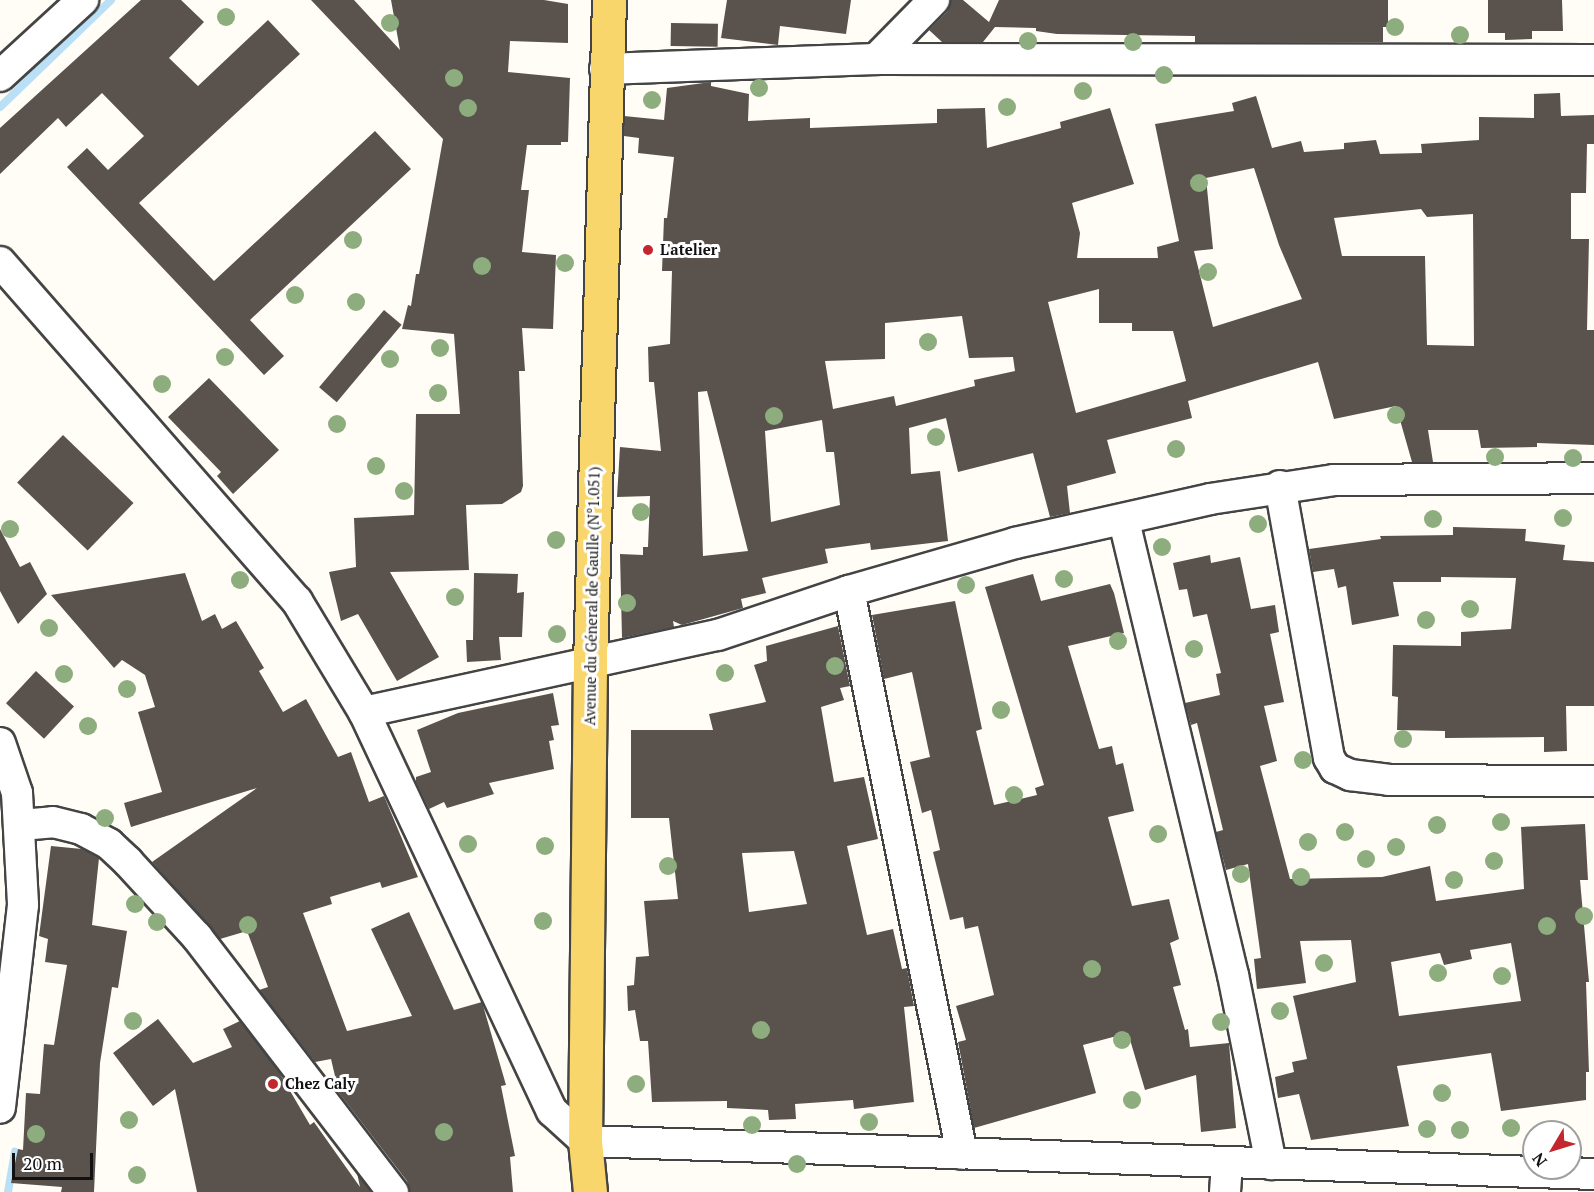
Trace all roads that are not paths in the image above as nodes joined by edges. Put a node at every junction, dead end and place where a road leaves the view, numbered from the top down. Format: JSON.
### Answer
{"nodes":[{"id":1,"x":82,"y":0,"type":"edge"},
{"id":2,"x":934,"y":0,"type":"edge"},
{"id":3,"x":608,"y":2,"type":"edge"},
{"id":4,"x":876,"y":59,"type":"junction"},
{"id":5,"x":1594,"y":60,"type":"edge"},
{"id":6,"x":605,"y":69,"type":"junction"},
{"id":7,"x":0,"y":76,"type":"edge"},
{"id":8,"x":0,"y":262,"type":"edge"},
{"id":9,"x":1594,"y":478,"type":"edge"},
{"id":10,"x":1280,"y":486,"type":"junction"},
{"id":11,"x":1124,"y":521,"type":"junction"},
{"id":12,"x":849,"y":591,"type":"junction"},
{"id":13,"x":590,"y":664,"type":"junction"},
{"id":14,"x":364,"y":712,"type":"junction"},
{"id":15,"x":0,"y":743,"type":"edge"},
{"id":16,"x":1594,"y":781,"type":"edge"},
{"id":17,"x":21,"y":825,"type":"junction"},
{"id":18,"x":1,"y":1092,"type":"edge"},
{"id":19,"x":585,"y":1142,"type":"junction"},
{"id":20,"x":962,"y":1154,"type":"junction"},
{"id":21,"x":1227,"y":1162,"type":"junction"},
{"id":22,"x":1271,"y":1164,"type":"junction"},
{"id":23,"x":1594,"y":1174,"type":"edge"},
{"id":24,"x":1375,"y":1180,"type":"edge"},
{"id":25,"x":393,"y":1192,"type":"edge"},
{"id":26,"x":590,"y":1192,"type":"edge"},
{"id":27,"x":1225,"y":1192,"type":"edge"}],
"edges":[{"from":1,"to":7,"type":"street"},
{"from":2,"to":4,"type":"street"},
{"from":3,"to":6,"type":"main road","name":"Avenue du Géneral de Gaulle (N°1.051)"},
{"from":4,"to":5,"type":"street"},
{"from":4,"to":6,"type":"street"},
{"from":6,"to":13,"type":"main road","name":"Avenue du Géneral de Gaulle (N°1.051)"},
{"from":8,"to":14,"type":"street"},
{"from":9,"to":10,"type":"street"},
{"from":10,"to":11,"type":"street"},
{"from":10,"to":16,"type":"street"},
{"from":11,"to":12,"type":"street"},
{"from":11,"to":22,"type":"street"},
{"from":12,"to":13,"type":"street"},
{"from":12,"to":20,"type":"street"},
{"from":13,"to":14,"type":"street"},
{"from":13,"to":19,"type":"main road","name":"Avenue du Géneral de Gaulle (N°1.051)"},
{"from":14,"to":19,"type":"street"},
{"from":15,"to":17,"type":"street"},
{"from":17,"to":18,"type":"street"},
{"from":17,"to":25,"type":"street"},
{"from":19,"to":20,"type":"street"},
{"from":19,"to":26,"type":"main road","name":"Avenue du Géneral de Gaulle (N°1.051)"},
{"from":20,"to":21,"type":"street"},
{"from":21,"to":22,"type":"street"},
{"from":21,"to":27,"type":"street"},
{"from":22,"to":24,"type":"street"},
{"from":23,"to":24,"type":"street"}]}
